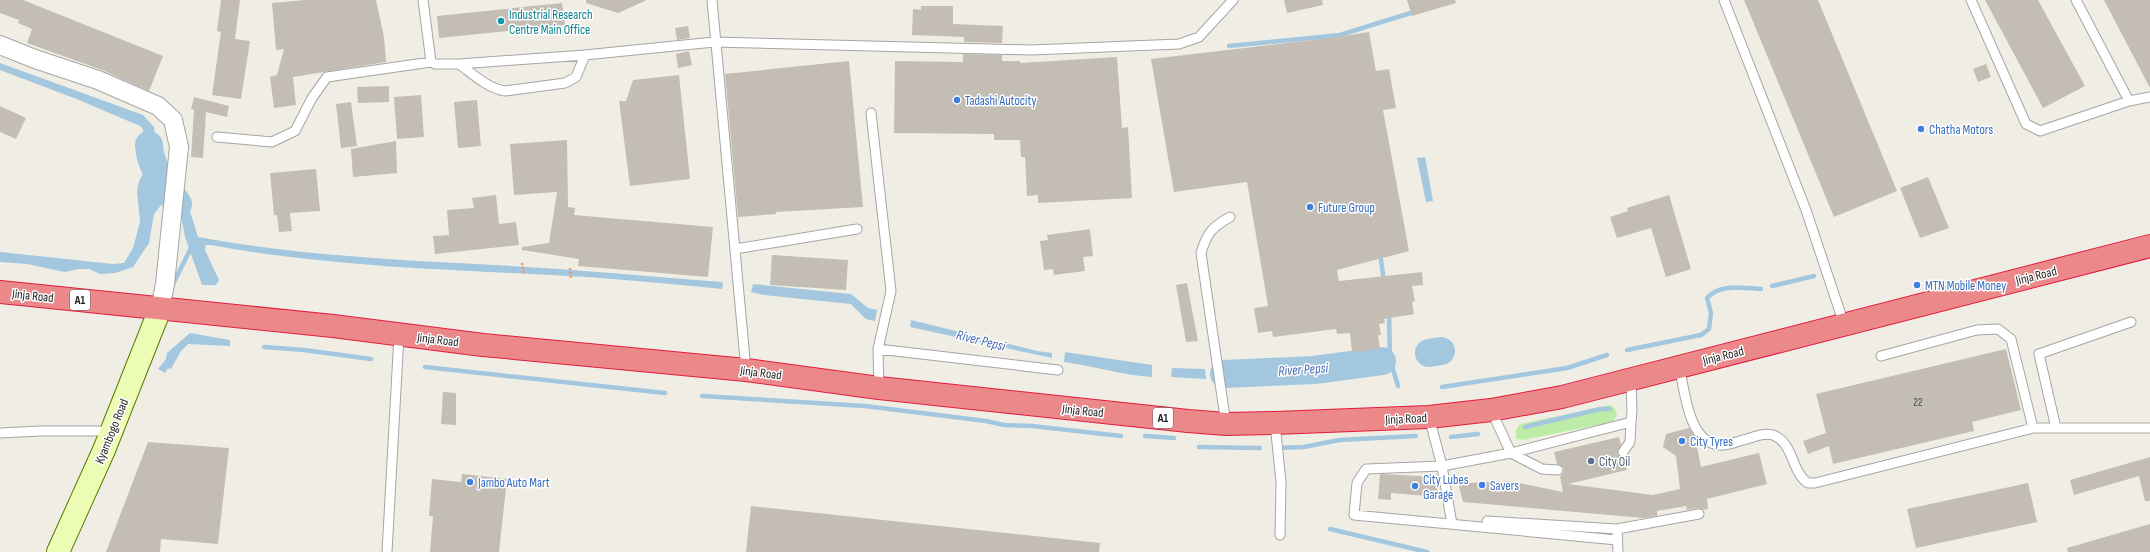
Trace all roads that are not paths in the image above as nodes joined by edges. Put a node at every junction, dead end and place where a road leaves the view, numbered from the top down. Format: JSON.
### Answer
{"nodes":[{"id":1,"x":423,"y":0,"type":"edge"},
{"id":2,"x":712,"y":0,"type":"edge"},
{"id":3,"x":1233,"y":0,"type":"edge"},
{"id":4,"x":1724,"y":0,"type":"edge"},
{"id":5,"x":1971,"y":0,"type":"edge"},
{"id":6,"x":2076,"y":0,"type":"edge"},
{"id":7,"x":714,"y":42,"type":"junction"},
{"id":8,"x":0,"y":45,"type":"edge"},
{"id":9,"x":585,"y":55,"type":"junction"},
{"id":10,"x":431,"y":62,"type":"junction"},
{"id":11,"x":459,"y":64,"type":"junction"},
{"id":12,"x":2150,"y":98,"type":"edge"},
{"id":13,"x":2129,"y":101,"type":"junction"},
{"id":14,"x":871,"y":113,"type":"dead end"},
{"id":15,"x":217,"y":137,"type":"dead end"},
{"id":16,"x":1230,"y":217,"type":"dead end"},
{"id":17,"x":857,"y":229,"type":"dead end"},
{"id":18,"x":2150,"y":246,"type":"edge"},
{"id":19,"x":735,"y":249,"type":"junction"},
{"id":20,"x":0,"y":292,"type":"edge"},
{"id":21,"x":160,"y":309,"type":"junction"},
{"id":22,"x":2132,"y":322,"type":"dead end"},
{"id":23,"x":1844,"y":324,"type":"junction"},
{"id":24,"x":398,"y":335,"type":"junction"},
{"id":25,"x":878,"y":349,"type":"junction"},
{"id":26,"x":1881,"y":356,"type":"dead end"},
{"id":27,"x":1679,"y":366,"type":"junction"},
{"id":28,"x":746,"y":370,"type":"junction"},
{"id":29,"x":1058,"y":370,"type":"dead end"},
{"id":30,"x":1631,"y":378,"type":"junction"},
{"id":31,"x":880,"y":388,"type":"junction"},
{"id":32,"x":1491,"y":410,"type":"junction"},
{"id":33,"x":1429,"y":417,"type":"junction"},
{"id":34,"x":1631,"y":422,"type":"junction"},
{"id":35,"x":1226,"y":424,"type":"junction"},
{"id":36,"x":1275,"y":424,"type":"junction"},
{"id":37,"x":2033,"y":428,"type":"junction"},
{"id":38,"x":2056,"y":428,"type":"junction"},
{"id":39,"x":2150,"y":428,"type":"edge"},
{"id":40,"x":111,"y":431,"type":"junction"},
{"id":41,"x":0,"y":433,"type":"edge"},
{"id":42,"x":1623,"y":452,"type":"dead end"},
{"id":43,"x":1511,"y":453,"type":"junction"},
{"id":44,"x":1442,"y":466,"type":"junction"},
{"id":45,"x":1558,"y":470,"type":"dead end"},
{"id":46,"x":1699,"y":514,"type":"dead end"},
{"id":47,"x":1452,"y":521,"type":"junction"},
{"id":48,"x":1617,"y":530,"type":"junction"},
{"id":49,"x":1280,"y":535,"type":"dead end"},
{"id":50,"x":1617,"y":540,"type":"junction"},
{"id":51,"x":58,"y":552,"type":"edge"},
{"id":52,"x":387,"y":552,"type":"edge"},
{"id":53,"x":1618,"y":552,"type":"edge"}],
"edges":[{"from":1,"to":10,"type":"lane"},
{"from":2,"to":7,"type":"lane"},
{"from":3,"to":7,"type":"lane"},
{"from":4,"to":23,"type":"lane"},
{"from":5,"to":13,"type":"lane"},
{"from":6,"to":13,"type":"lane"},
{"from":7,"to":9,"type":"lane"},
{"from":7,"to":19,"type":"lane"},
{"from":8,"to":21,"type":"street"},
{"from":9,"to":11,"type":"lane"},
{"from":9,"to":11,"type":"lane"},
{"from":10,"to":11,"type":"lane"},
{"from":10,"to":15,"type":"lane"},
{"from":12,"to":13,"type":"lane"},
{"from":14,"to":25,"type":"lane"},
{"from":16,"to":35,"type":"lane"},
{"from":17,"to":19,"type":"lane"},
{"from":18,"to":23,"type":"highway","name":"Jinja Road","number":"A1"},
{"from":19,"to":28,"type":"lane"},
{"from":20,"to":21,"type":"highway","name":"Jinja Road","number":"A1"},
{"from":21,"to":24,"type":"highway","name":"Jinja Road","number":"A1"},
{"from":21,"to":40,"type":"street","name":"Kyambogo Road"},
{"from":22,"to":38,"type":"lane"},
{"from":23,"to":27,"type":"highway","name":"Jinja Road","number":"A1"},
{"from":24,"to":28,"type":"highway","name":"Jinja Road","number":"A1"},
{"from":24,"to":52,"type":"lane"},
{"from":25,"to":29,"type":"lane"},
{"from":25,"to":31,"type":"lane"},
{"from":26,"to":37,"type":"lane"},
{"from":27,"to":30,"type":"highway","name":"Jinja Road","number":"A1"},
{"from":27,"to":37,"type":"lane"},
{"from":28,"to":31,"type":"highway","name":"Jinja Road","number":"A1"},
{"from":30,"to":32,"type":"highway","name":"Jinja Road","number":"A1"},
{"from":30,"to":34,"type":"lane"},
{"from":31,"to":35,"type":"highway","name":"Jinja Road","number":"A1"},
{"from":32,"to":33,"type":"highway","name":"Jinja Road","number":"A1"},
{"from":32,"to":43,"type":"lane"},
{"from":33,"to":36,"type":"highway","name":"Jinja Road","number":"A1"},
{"from":33,"to":44,"type":"lane"},
{"from":34,"to":42,"type":"lane"},
{"from":34,"to":43,"type":"lane"},
{"from":35,"to":36,"type":"highway","name":"Jinja Road","number":"A1"},
{"from":36,"to":49,"type":"lane"},
{"from":37,"to":38,"type":"lane"},
{"from":38,"to":39,"type":"lane"},
{"from":40,"to":41,"type":"lane"},
{"from":40,"to":51,"type":"street","name":"Kyambogo Road"},
{"from":43,"to":44,"type":"lane"},
{"from":43,"to":45,"type":"lane"},
{"from":44,"to":47,"type":"lane"},
{"from":44,"to":47,"type":"lane"},
{"from":46,"to":48,"type":"lane"},
{"from":47,"to":48,"type":"lane"},
{"from":47,"to":50,"type":"lane"},
{"from":48,"to":50,"type":"lane"},
{"from":50,"to":53,"type":"lane"}]}
